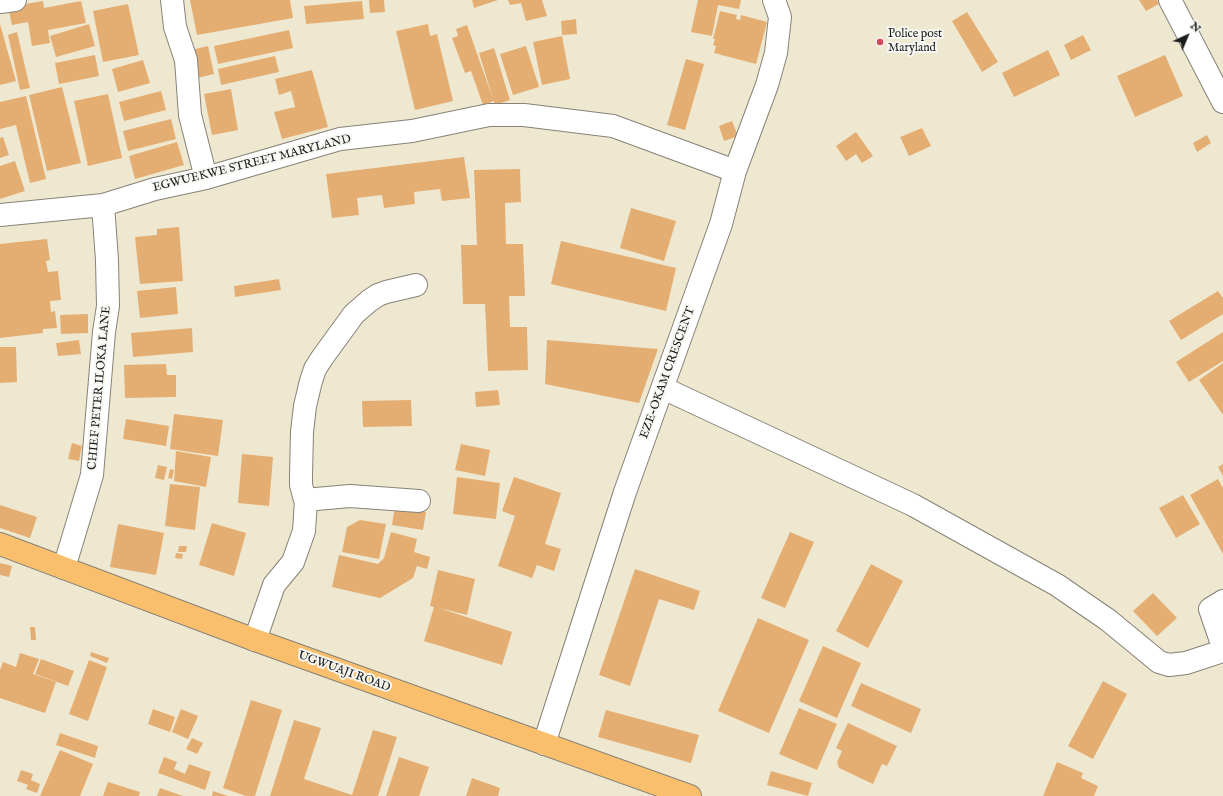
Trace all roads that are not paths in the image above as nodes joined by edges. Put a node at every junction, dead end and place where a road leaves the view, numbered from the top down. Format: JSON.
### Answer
{"nodes":[{"id":1,"x":15,"y":0,"type":"edge"},
{"id":2,"x":172,"y":0,"type":"edge"},
{"id":3,"x":774,"y":0,"type":"edge"},
{"id":4,"x":1170,"y":0,"type":"edge"},
{"id":5,"x":0,"y":2,"type":"edge"},
{"id":6,"x":1223,"y":102,"type":"edge"},
{"id":7,"x":735,"y":171,"type":"junction"},
{"id":8,"x":206,"y":178,"type":"junction"},
{"id":9,"x":103,"y":204,"type":"junction"},
{"id":10,"x":0,"y":216,"type":"edge"},
{"id":11,"x":416,"y":285,"type":"dead end"},
{"id":12,"x":663,"y":388,"type":"junction"},
{"id":13,"x":306,"y":500,"type":"junction"},
{"id":14,"x":419,"y":501,"type":"dead end"},
{"id":15,"x":0,"y":544,"type":"edge"},
{"id":16,"x":64,"y":568,"type":"junction"},
{"id":17,"x":1216,"y":605,"type":"edge"},
{"id":18,"x":255,"y":640,"type":"junction"},
{"id":19,"x":1223,"y":647,"type":"edge"},
{"id":20,"x":1223,"y":651,"type":"edge"},
{"id":21,"x":544,"y":744,"type":"junction"},
{"id":22,"x":690,"y":796,"type":"edge"}],
"edges":[{"from":1,"to":5,"type":"street"},
{"from":2,"to":8,"type":"street"},
{"from":3,"to":7,"type":"street","name":"EZE-OKAM CRESCENT"},
{"from":4,"to":6,"type":"street"},
{"from":7,"to":8,"type":"street","name":"EGWUEKWE STREET MARYLAND"},
{"from":7,"to":12,"type":"street","name":"EZE-OKAM CRESCENT"},
{"from":8,"to":9,"type":"street","name":"EGWUEKWE STREET MARYLAND"},
{"from":9,"to":10,"type":"street","name":"EGWUEKWE STREET MARYLAND"},
{"from":9,"to":16,"type":"street","name":"CHIEF PETER ILOKA LANE"},
{"from":11,"to":13,"type":"street"},
{"from":12,"to":20,"type":"street"},
{"from":12,"to":21,"type":"street","name":"EZE-OKAM CRESCENT"},
{"from":13,"to":14,"type":"street"},
{"from":13,"to":18,"type":"street"},
{"from":15,"to":16,"type":"main road","name":"UGWUAJI ROAD"},
{"from":16,"to":18,"type":"main road","name":"UGWUAJI ROAD"},
{"from":17,"to":19,"type":"street"},
{"from":18,"to":21,"type":"main road","name":"UGWUAJI ROAD"},
{"from":21,"to":22,"type":"main road","name":"UGWUAJI ROAD"}]}
